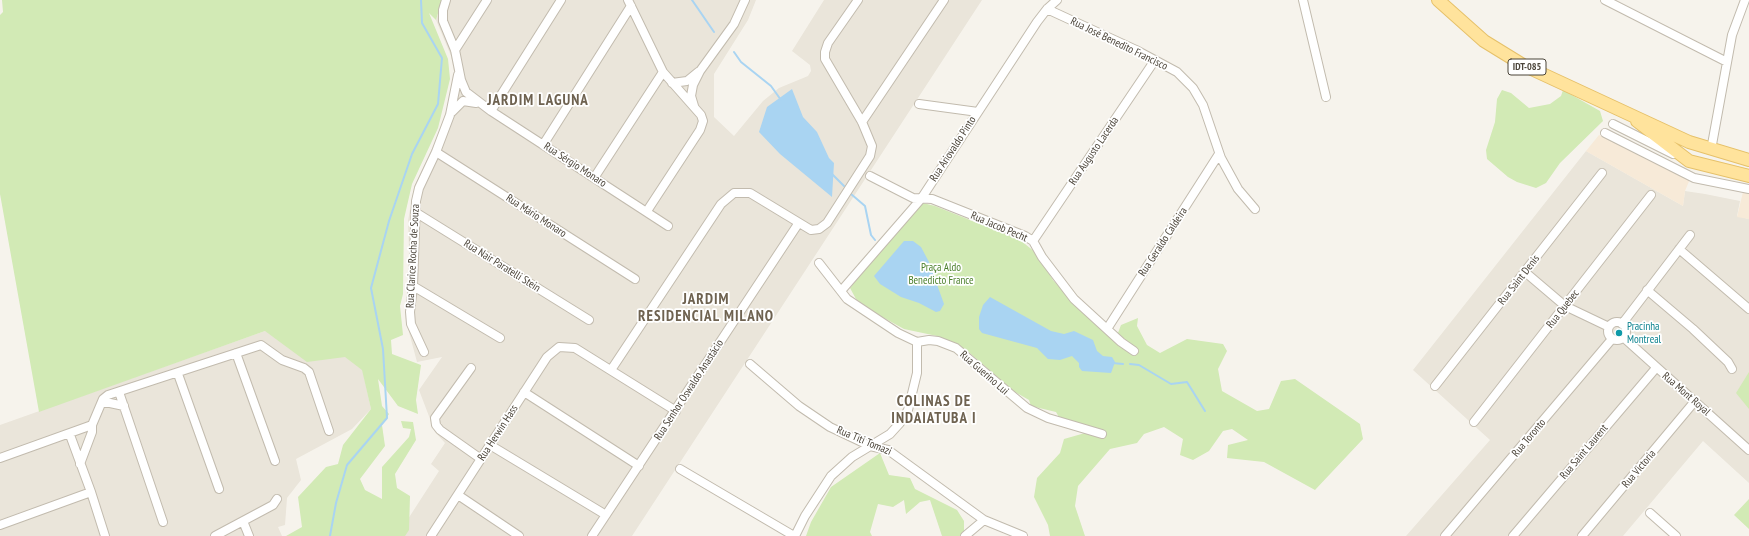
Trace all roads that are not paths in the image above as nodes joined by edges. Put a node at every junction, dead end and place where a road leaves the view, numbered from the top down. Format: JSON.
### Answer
{"nodes":[{"id":1,"x":446,"y":0,"type":"edge"},
{"id":2,"x":487,"y":0,"type":"edge"},
{"id":3,"x":561,"y":0,"type":"edge"},
{"id":4,"x":744,"y":0,"type":"edge"},
{"id":5,"x":858,"y":0,"type":"edge"},
{"id":6,"x":944,"y":0,"type":"edge"},
{"id":7,"x":1057,"y":0,"type":"edge"},
{"id":8,"x":1303,"y":0,"type":"edge"},
{"id":9,"x":1438,"y":0,"type":"edge"},
{"id":10,"x":1605,"y":0,"type":"edge"},
{"id":11,"x":1745,"y":0,"type":"edge"},
{"id":12,"x":629,"y":3,"type":"edge"},
{"id":13,"x":1047,"y":9,"type":"junction"},
{"id":14,"x":456,"y":50,"type":"junction"},
{"id":15,"x":1155,"y":60,"type":"junction"},
{"id":16,"x":1727,"y":62,"type":"junction"},
{"id":17,"x":459,"y":66,"type":"junction"},
{"id":18,"x":700,"y":70,"type":"junction"},
{"id":19,"x":663,"y":72,"type":"junction"},
{"id":20,"x":672,"y":82,"type":"junction"},
{"id":21,"x":1326,"y":97,"type":"dead end"},
{"id":22,"x":481,"y":104,"type":"junction"},
{"id":23,"x":919,"y":104,"type":"dead end"},
{"id":24,"x":695,"y":108,"type":"junction"},
{"id":25,"x":491,"y":111,"type":"junction"},
{"id":26,"x":978,"y":112,"type":"junction"},
{"id":27,"x":1629,"y":114,"type":"junction"},
{"id":28,"x":450,"y":115,"type":"junction"},
{"id":29,"x":862,"y":122,"type":"junction"},
{"id":30,"x":1613,"y":124,"type":"dead end"},
{"id":31,"x":1605,"y":133,"type":"dead end"},
{"id":32,"x":1647,"y":141,"type":"junction"},
{"id":33,"x":543,"y":145,"type":"junction"},
{"id":34,"x":1711,"y":150,"type":"junction"},
{"id":35,"x":436,"y":152,"type":"junction"},
{"id":36,"x":1641,"y":152,"type":"junction"},
{"id":37,"x":1219,"y":154,"type":"junction"},
{"id":38,"x":1743,"y":159,"type":"edge"},
{"id":39,"x":1689,"y":160,"type":"junction"},
{"id":40,"x":1712,"y":167,"type":"junction"},
{"id":41,"x":1602,"y":173,"type":"dead end"},
{"id":42,"x":870,"y":176,"type":"dead end"},
{"id":43,"x":1749,"y":176,"type":"edge"},
{"id":44,"x":594,"y":178,"type":"junction"},
{"id":45,"x":1749,"y":189,"type":"edge"},
{"id":46,"x":1651,"y":195,"type":"dead end"},
{"id":47,"x":921,"y":198,"type":"junction"},
{"id":48,"x":1255,"y":209,"type":"dead end"},
{"id":49,"x":647,"y":211,"type":"junction"},
{"id":50,"x":414,"y":212,"type":"junction"},
{"id":51,"x":798,"y":224,"type":"junction"},
{"id":52,"x":668,"y":226,"type":"dead end"},
{"id":53,"x":1690,"y":235,"type":"dead end"},
{"id":54,"x":1033,"y":241,"type":"junction"},
{"id":55,"x":1679,"y":249,"type":"junction"},
{"id":56,"x":819,"y":263,"type":"dead end"},
{"id":57,"x":1525,"y":272,"type":"junction"},
{"id":58,"x":636,"y":279,"type":"dead end"},
{"id":59,"x":413,"y":286,"type":"junction"},
{"id":60,"x":1647,"y":290,"type":"junction"},
{"id":61,"x":841,"y":291,"type":"junction"},
{"id":62,"x":1565,"y":306,"type":"junction"},
{"id":63,"x":1749,"y":309,"type":"edge"},
{"id":64,"x":589,"y":320,"type":"dead end"},
{"id":65,"x":1622,"y":324,"type":"junction"},
{"id":66,"x":1609,"y":327,"type":"junction"},
{"id":67,"x":1107,"y":329,"type":"junction"},
{"id":68,"x":1623,"y":337,"type":"junction"},
{"id":69,"x":500,"y":338,"type":"dead end"},
{"id":70,"x":1612,"y":339,"type":"junction"},
{"id":71,"x":917,"y":342,"type":"junction"},
{"id":72,"x":1134,"y":351,"type":"dead end"},
{"id":73,"x":424,"y":352,"type":"dead end"},
{"id":74,"x":236,"y":353,"type":"junction"},
{"id":75,"x":750,"y":364,"type":"dead end"},
{"id":76,"x":472,"y":368,"type":"dead end"},
{"id":77,"x":1656,"y":368,"type":"junction"},
{"id":78,"x":1732,"y":369,"type":"dead end"},
{"id":79,"x":611,"y":370,"type":"junction"},
{"id":80,"x":178,"y":374,"type":"junction"},
{"id":81,"x":1435,"y":386,"type":"dead end"},
{"id":82,"x":119,"y":392,"type":"junction"},
{"id":83,"x":524,"y":392,"type":"junction"},
{"id":84,"x":1695,"y":401,"type":"junction"},
{"id":85,"x":102,"y":403,"type":"junction"},
{"id":86,"x":124,"y":406,"type":"junction"},
{"id":87,"x":676,"y":410,"type":"junction"},
{"id":88,"x":1474,"y":422,"type":"dead end"},
{"id":89,"x":92,"y":426,"type":"junction"},
{"id":90,"x":329,"y":431,"type":"dead end"},
{"id":91,"x":70,"y":434,"type":"junction"},
{"id":92,"x":1102,"y":434,"type":"dead end"},
{"id":93,"x":490,"y":445,"type":"junction"},
{"id":94,"x":870,"y":446,"type":"junction"},
{"id":95,"x":1749,"y":450,"type":"edge"},
{"id":96,"x":0,"y":458,"type":"edge"},
{"id":97,"x":481,"y":459,"type":"junction"},
{"id":98,"x":275,"y":461,"type":"dead end"},
{"id":99,"x":80,"y":464,"type":"junction"},
{"id":100,"x":639,"y":466,"type":"junction"},
{"id":101,"x":680,"y":469,"type":"dead end"},
{"id":102,"x":219,"y":489,"type":"dead end"},
{"id":103,"x":91,"y":492,"type":"junction"},
{"id":104,"x":458,"y":495,"type":"junction"},
{"id":105,"x":277,"y":499,"type":"dead end"},
{"id":106,"x":1650,"y":513,"type":"dead end"},
{"id":107,"x":606,"y":515,"type":"junction"},
{"id":108,"x":984,"y":520,"type":"junction"},
{"id":109,"x":243,"y":521,"type":"junction"},
{"id":110,"x":163,"y":522,"type":"dead end"},
{"id":111,"x":0,"y":525,"type":"edge"},
{"id":112,"x":104,"y":536,"type":"edge"},
{"id":113,"x":215,"y":536,"type":"edge"},
{"id":114,"x":249,"y":536,"type":"edge"},
{"id":115,"x":431,"y":536,"type":"edge"},
{"id":116,"x":519,"y":536,"type":"edge"},
{"id":117,"x":592,"y":536,"type":"edge"},
{"id":118,"x":795,"y":536,"type":"edge"},
{"id":119,"x":965,"y":536,"type":"edge"},
{"id":120,"x":1023,"y":536,"type":"edge"},
{"id":121,"x":1445,"y":536,"type":"edge"},
{"id":122,"x":1514,"y":536,"type":"edge"},
{"id":123,"x":1582,"y":536,"type":"edge"},
{"id":124,"x":1676,"y":536,"type":"edge"}],
"edges":[{"from":1,"to":14,"type":"street","name":"Rua Clarice Rocha de Souza"},
{"from":2,"to":14,"type":"street"},
{"from":3,"to":25,"type":"street"},
{"from":4,"to":18,"type":"street"},
{"from":5,"to":29,"type":"street"},
{"from":6,"to":29,"type":"street"},
{"from":7,"to":13,"type":"street","name":"Rua Ariovaldo Pinto"},
{"from":8,"to":21,"type":"street"},
{"from":9,"to":27,"type":"main road","number":"IDT-085"},
{"from":10,"to":16,"type":"street"},
{"from":11,"to":16,"type":"street"},
{"from":12,"to":19,"type":"street"},
{"from":12,"to":33,"type":"street"},
{"from":13,"to":15,"type":"street","name":"Rua José Benedito Francisco"},
{"from":13,"to":26,"type":"street","name":"Rua Ariovaldo Pinto"},
{"from":14,"to":17,"type":"street","name":"Rua Clarice Rocha de Souza"},
{"from":15,"to":37,"type":"street","name":"Rua José Benedito Francisco"},
{"from":15,"to":54,"type":"street","name":"Rua Augusto Lacerda"},
{"from":16,"to":34,"type":"street"},
{"from":17,"to":22,"type":"street","name":"Rua Clarice Rocha de Souza"},
{"from":17,"to":28,"type":"street","name":"Rua Clarice Rocha de Souza"},
{"from":18,"to":20,"type":"street"},
{"from":18,"to":24,"type":"street"},
{"from":19,"to":20,"type":"street"},
{"from":19,"to":44,"type":"street"},
{"from":20,"to":24,"type":"street"},
{"from":22,"to":25,"type":"street","name":"Rua Sérgio Monaro"},
{"from":22,"to":28,"type":"street","name":"Rua Clarice Rocha de Souza"},
{"from":23,"to":26,"type":"street"},
{"from":24,"to":49,"type":"street"},
{"from":25,"to":33,"type":"street","name":"Rua Sérgio Monaro"},
{"from":26,"to":47,"type":"street","name":"Rua Ariovaldo Pinto"},
{"from":27,"to":34,"type":"main road","number":"IDT-085"},
{"from":27,"to":39,"type":"main road","number":"IDT-085"},
{"from":28,"to":35,"type":"street","name":"Rua Clarice Rocha de Souza"},
{"from":29,"to":51,"type":"street"},
{"from":30,"to":32,"type":"street"},
{"from":31,"to":36,"type":"street"},
{"from":32,"to":36,"type":"street"},
{"from":32,"to":39,"type":"street"},
{"from":33,"to":44,"type":"street","name":"Rua Sérgio Monaro"},
{"from":34,"to":38,"type":"main road","number":"IDT-085"},
{"from":35,"to":50,"type":"street","name":"Rua Clarice Rocha de Souza"},
{"from":35,"to":58,"type":"street","name":"Rua Mário Monaro"},
{"from":36,"to":45,"type":"street"},
{"from":37,"to":48,"type":"street","name":"Rua José Benedito Francisco"},
{"from":37,"to":67,"type":"street","name":"Rua Geraldo Caldeira"},
{"from":38,"to":40,"type":"main road"},
{"from":39,"to":40,"type":"main road","number":"IDT-085"},
{"from":40,"to":43,"type":"main road","number":"IDT-085"},
{"from":41,"to":57,"type":"street","name":"Rua Saint Denis"},
{"from":42,"to":47,"type":"street","name":"Rua Jacob Pecht"},
{"from":44,"to":49,"type":"street","name":"Rua Sérgio Monaro"},
{"from":46,"to":62,"type":"street","name":"Rua Quebec"},
{"from":47,"to":54,"type":"street","name":"Rua Jacob Pecht"},
{"from":47,"to":61,"type":"street","name":"Rua Ariovaldo Pinto"},
{"from":49,"to":52,"type":"street","name":"Rua Sérgio Monaro"},
{"from":50,"to":59,"type":"street","name":"Rua Clarice Rocha de Souza"},
{"from":50,"to":64,"type":"street","name":"Rua Nair Paratelli Stein"},
{"from":51,"to":79,"type":"street"},
{"from":51,"to":87,"type":"street","name":"Rua Senhor Oswaldo Anastácio"},
{"from":53,"to":55,"type":"street"},
{"from":54,"to":67,"type":"street","name":"Rua Jacob Pecht"},
{"from":55,"to":60,"type":"street"},
{"from":55,"to":63,"type":"street"},
{"from":56,"to":61,"type":"street"},
{"from":57,"to":62,"type":"street"},
{"from":57,"to":81,"type":"street","name":"Rua Saint Denis"},
{"from":59,"to":69,"type":"street"},
{"from":59,"to":73,"type":"street","name":"Rua Clarice Rocha de Souza"},
{"from":60,"to":65,"type":"street"},
{"from":60,"to":78,"type":"street"},
{"from":61,"to":71,"type":"street"},
{"from":62,"to":66,"type":"street"},
{"from":62,"to":88,"type":"street","name":"Rua Quebec"},
{"from":65,"to":66,"type":"street"},
{"from":65,"to":68,"type":"street"},
{"from":66,"to":70,"type":"street"},
{"from":67,"to":72,"type":"street","name":"Rua Jacob Pecht"},
{"from":68,"to":70,"type":"street"},
{"from":68,"to":77,"type":"street","name":"Rua Mont Royal"},
{"from":70,"to":121,"type":"street","name":"Rua Toronto"},
{"from":71,"to":92,"type":"street","name":"Rua Guerino Lui"},
{"from":71,"to":94,"type":"street"},
{"from":74,"to":80,"type":"street"},
{"from":74,"to":90,"type":"street"},
{"from":74,"to":98,"type":"street"},
{"from":75,"to":94,"type":"street","name":"Rua Titi Tomazi"},
{"from":76,"to":97,"type":"street"},
{"from":77,"to":84,"type":"street","name":"Rua Mont Royal"},
{"from":77,"to":122,"type":"street","name":"Rua Saint Laurent"},
{"from":79,"to":83,"type":"street","name":"Rua Herwin Hass"},
{"from":79,"to":87,"type":"street"},
{"from":80,"to":82,"type":"street"},
{"from":80,"to":102,"type":"street"},
{"from":82,"to":85,"type":"street"},
{"from":82,"to":86,"type":"street"},
{"from":83,"to":93,"type":"street","name":"Rua Herwin Hass"},
{"from":83,"to":100,"type":"street"},
{"from":84,"to":95,"type":"street","name":"Rua Mont Royal"},
{"from":84,"to":123,"type":"street","name":"Rua Victoria"},
{"from":85,"to":86,"type":"street"},
{"from":85,"to":89,"type":"street"},
{"from":86,"to":110,"type":"street"},
{"from":87,"to":100,"type":"street","name":"Rua Senhor Oswaldo Anastácio"},
{"from":89,"to":91,"type":"street"},
{"from":89,"to":99,"type":"street"},
{"from":91,"to":96,"type":"street"},
{"from":91,"to":99,"type":"street"},
{"from":93,"to":97,"type":"street","name":"Rua Herwin Hass"},
{"from":93,"to":107,"type":"street"},
{"from":94,"to":108,"type":"street","name":"Rua Titi Tomazi"},
{"from":94,"to":118,"type":"street"},
{"from":97,"to":104,"type":"street","name":"Rua Herwin Hass"},
{"from":99,"to":103,"type":"street"},
{"from":100,"to":107,"type":"street","name":"Rua Senhor Oswaldo Anastácio"},
{"from":101,"to":118,"type":"street"},
{"from":103,"to":111,"type":"street"},
{"from":103,"to":112,"type":"street"},
{"from":104,"to":115,"type":"street","name":"Rua Herwin Hass"},
{"from":104,"to":116,"type":"street"},
{"from":105,"to":109,"type":"street"},
{"from":106,"to":124,"type":"street"},
{"from":107,"to":117,"type":"street","name":"Rua Senhor Oswaldo Anastácio"},
{"from":108,"to":119,"type":"street"},
{"from":108,"to":120,"type":"street","name":"Rua Titi Tomazi"},
{"from":109,"to":113,"type":"street"},
{"from":109,"to":114,"type":"street"}]}
